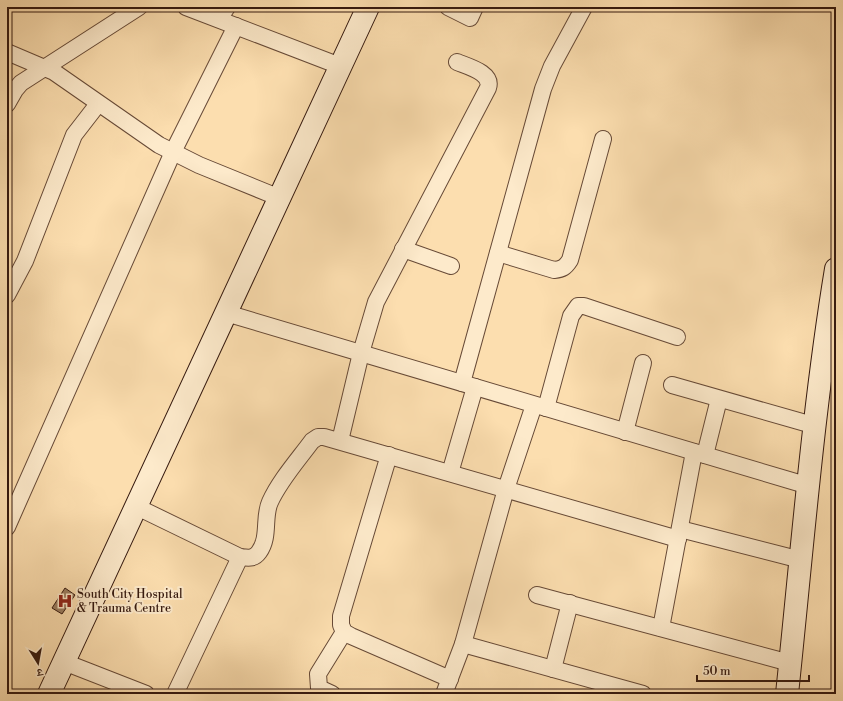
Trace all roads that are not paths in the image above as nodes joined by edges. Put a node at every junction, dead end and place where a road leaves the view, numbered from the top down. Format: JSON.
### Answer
{"nodes":[{"id":1,"x":139,"y":7,"type":"edge"},
{"id":2,"x":186,"y":7,"type":"edge"},
{"id":3,"x":368,"y":7,"type":"edge"},
{"id":4,"x":448,"y":7,"type":"edge"},
{"id":5,"x":475,"y":7,"type":"edge"},
{"id":6,"x":584,"y":7,"type":"edge"},
{"id":7,"x":223,"y":13,"type":"edge"},
{"id":8,"x":236,"y":26,"type":"junction"},
{"id":9,"x":7,"y":52,"type":"edge"},
{"id":10,"x":457,"y":62,"type":"dead end"},
{"id":11,"x":340,"y":66,"type":"junction"},
{"id":12,"x":45,"y":68,"type":"junction"},
{"id":13,"x":7,"y":104,"type":"edge"},
{"id":14,"x":98,"y":104,"type":"junction"},
{"id":15,"x":602,"y":139,"type":"dead end"},
{"id":16,"x":172,"y":152,"type":"junction"},
{"id":17,"x":280,"y":198,"type":"junction"},
{"id":18,"x":403,"y":250,"type":"junction"},
{"id":19,"x":498,"y":253,"type":"junction"},
{"id":20,"x":451,"y":266,"type":"dead end"},
{"id":21,"x":836,"y":269,"type":"edge"},
{"id":22,"x":7,"y":295,"type":"edge"},
{"id":23,"x":226,"y":313,"type":"junction"},
{"id":24,"x":677,"y":338,"type":"dead end"},
{"id":25,"x":361,"y":353,"type":"junction"},
{"id":26,"x":643,"y":363,"type":"dead end"},
{"id":27,"x":468,"y":385,"type":"junction"},
{"id":28,"x":672,"y":385,"type":"dead end"},
{"id":29,"x":719,"y":399,"type":"junction"},
{"id":30,"x":540,"y":406,"type":"junction"},
{"id":31,"x":816,"y":426,"type":"junction"},
{"id":32,"x":625,"y":432,"type":"junction"},
{"id":33,"x":340,"y":441,"type":"junction"},
{"id":34,"x":700,"y":454,"type":"junction"},
{"id":35,"x":389,"y":456,"type":"junction"},
{"id":36,"x":450,"y":473,"type":"junction"},
{"id":37,"x":809,"y":486,"type":"junction"},
{"id":38,"x":506,"y":489,"type":"junction"},
{"id":39,"x":135,"y":506,"type":"junction"},
{"id":40,"x":7,"y":527,"type":"edge"},
{"id":41,"x":679,"y":534,"type":"junction"},
{"id":42,"x":240,"y":557,"type":"junction"},
{"id":43,"x":801,"y":560,"type":"junction"},
{"id":44,"x":537,"y":595,"type":"dead end"},
{"id":45,"x":570,"y":604,"type":"junction"},
{"id":46,"x":661,"y":628,"type":"junction"},
{"id":47,"x":344,"y":632,"type":"junction"},
{"id":48,"x":463,"y":644,"type":"junction"},
{"id":49,"x":64,"y":662,"type":"junction"},
{"id":50,"x":790,"y":663,"type":"junction"},
{"id":51,"x":552,"y":669,"type":"junction"},
{"id":52,"x":447,"y":687,"type":"edge"},
{"id":53,"x":49,"y":694,"type":"edge"},
{"id":54,"x":146,"y":694,"type":"edge"},
{"id":55,"x":175,"y":694,"type":"edge"},
{"id":56,"x":332,"y":694,"type":"edge"},
{"id":57,"x":643,"y":694,"type":"edge"},
{"id":58,"x":787,"y":694,"type":"edge"}],
"edges":[{"from":1,"to":12,"type":"street"},
{"from":2,"to":7,"type":"street"},
{"from":3,"to":11,"type":"street"},
{"from":4,"to":5,"type":"street"},
{"from":6,"to":19,"type":"street"},
{"from":7,"to":8,"type":"street"},
{"from":8,"to":11,"type":"street"},
{"from":8,"to":16,"type":"street"},
{"from":9,"to":12,"type":"street"},
{"from":10,"to":18,"type":"street"},
{"from":11,"to":17,"type":"street"},
{"from":12,"to":13,"type":"street"},
{"from":12,"to":14,"type":"street"},
{"from":14,"to":16,"type":"street"},
{"from":14,"to":22,"type":"street"},
{"from":15,"to":19,"type":"street"},
{"from":16,"to":17,"type":"street"},
{"from":16,"to":40,"type":"street"},
{"from":17,"to":23,"type":"street"},
{"from":18,"to":20,"type":"street"},
{"from":18,"to":25,"type":"street"},
{"from":19,"to":27,"type":"street"},
{"from":21,"to":31,"type":"street"},
{"from":23,"to":25,"type":"street"},
{"from":23,"to":39,"type":"street"},
{"from":24,"to":30,"type":"street"},
{"from":25,"to":27,"type":"street"},
{"from":25,"to":33,"type":"street"},
{"from":26,"to":32,"type":"street"},
{"from":27,"to":30,"type":"street"},
{"from":27,"to":36,"type":"street"},
{"from":28,"to":29,"type":"street"},
{"from":29,"to":31,"type":"street"},
{"from":29,"to":34,"type":"street"},
{"from":30,"to":32,"type":"street"},
{"from":30,"to":38,"type":"street"},
{"from":31,"to":37,"type":"street"},
{"from":32,"to":34,"type":"street"},
{"from":33,"to":35,"type":"street"},
{"from":33,"to":42,"type":"street"},
{"from":34,"to":37,"type":"street"},
{"from":34,"to":41,"type":"street"},
{"from":35,"to":36,"type":"street"},
{"from":35,"to":47,"type":"street"},
{"from":36,"to":38,"type":"street"},
{"from":37,"to":43,"type":"street"},
{"from":38,"to":41,"type":"street"},
{"from":38,"to":48,"type":"street"},
{"from":39,"to":42,"type":"street"},
{"from":39,"to":49,"type":"street"},
{"from":41,"to":43,"type":"street"},
{"from":41,"to":46,"type":"street"},
{"from":42,"to":55,"type":"street"},
{"from":43,"to":50,"type":"street"},
{"from":44,"to":45,"type":"street"},
{"from":45,"to":46,"type":"street"},
{"from":45,"to":51,"type":"street"},
{"from":46,"to":50,"type":"street"},
{"from":47,"to":52,"type":"street"},
{"from":47,"to":56,"type":"street"},
{"from":48,"to":51,"type":"street"},
{"from":48,"to":52,"type":"street"},
{"from":49,"to":53,"type":"street"},
{"from":49,"to":54,"type":"street"},
{"from":50,"to":58,"type":"street"},
{"from":51,"to":57,"type":"street"}]}
